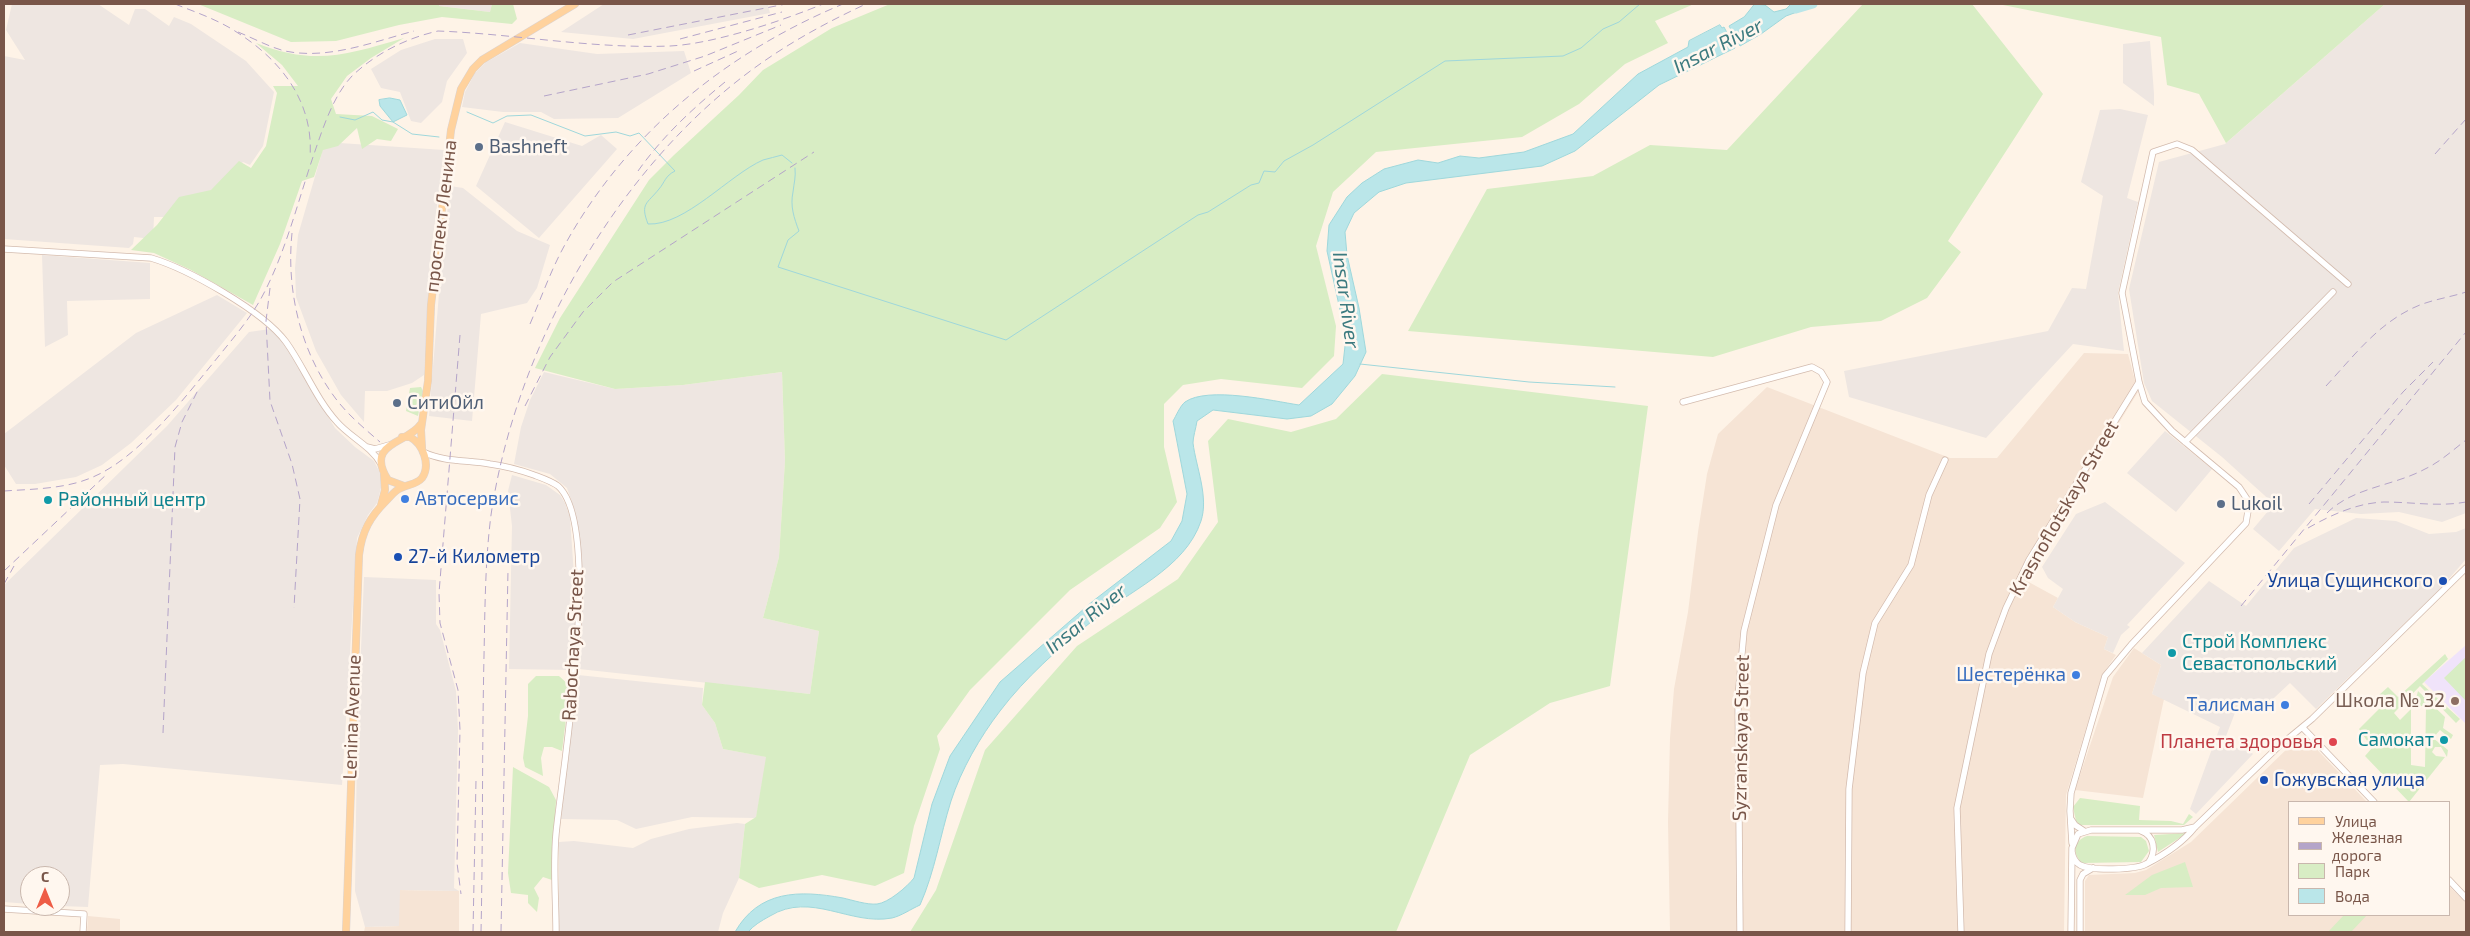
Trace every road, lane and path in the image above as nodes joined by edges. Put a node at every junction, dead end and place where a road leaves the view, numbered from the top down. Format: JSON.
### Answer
{"nodes":[{"id":1,"x":575,"y":4,"type":"edge"},
{"id":2,"x":4,"y":249,"type":"edge"},
{"id":3,"x":2348,"y":284,"type":"dead end"},
{"id":4,"x":2333,"y":292,"type":"dead end"},
{"id":5,"x":2138,"y":382,"type":"junction"},
{"id":6,"x":1683,"y":402,"type":"dead end"},
{"id":7,"x":422,"y":422,"type":"junction"},
{"id":8,"x":402,"y":437,"type":"junction"},
{"id":9,"x":2185,"y":442,"type":"junction"},
{"id":10,"x":390,"y":445,"type":"junction"},
{"id":11,"x":364,"y":447,"type":"junction"},
{"id":12,"x":423,"y":451,"type":"junction"},
{"id":13,"x":438,"y":458,"type":"junction"},
{"id":14,"x":1945,"y":460,"type":"dead end"},
{"id":15,"x":383,"y":470,"type":"junction"},
{"id":16,"x":425,"y":470,"type":"junction"},
{"id":17,"x":404,"y":486,"type":"junction"},
{"id":18,"x":380,"y":507,"type":"junction"},
{"id":19,"x":2466,"y":568,"type":"edge"},
{"id":20,"x":2303,"y":728,"type":"junction"},
{"id":21,"x":2373,"y":801,"type":"edge"},
{"id":22,"x":2070,"y":818,"type":"junction"},
{"id":23,"x":2195,"y":827,"type":"junction"},
{"id":24,"x":2084,"y":831,"type":"junction"},
{"id":25,"x":2137,"y":831,"type":"junction"},
{"id":26,"x":2072,"y":843,"type":"junction"},
{"id":27,"x":2072,"y":852,"type":"junction"},
{"id":28,"x":2145,"y":865,"type":"junction"},
{"id":29,"x":2093,"y":868,"type":"junction"},
{"id":30,"x":2450,"y":881,"type":"edge"},
{"id":31,"x":2466,"y":898,"type":"edge"},
{"id":32,"x":4,"y":909,"type":"edge"},
{"id":33,"x":83,"y":932,"type":"edge"},
{"id":34,"x":346,"y":932,"type":"edge"},
{"id":35,"x":556,"y":932,"type":"edge"},
{"id":36,"x":1740,"y":932,"type":"edge"},
{"id":37,"x":1848,"y":932,"type":"edge"},
{"id":38,"x":1961,"y":932,"type":"edge"},
{"id":39,"x":2071,"y":932,"type":"edge"},
{"id":40,"x":2080,"y":932,"type":"edge"}],
"edges":[{"from":1,"to":7,"type":"main road","name":"проспект Ленина"},
{"from":2,"to":11,"type":"street"},
{"from":3,"to":5,"type":"street"},
{"from":4,"to":9,"type":"street"},
{"from":5,"to":9,"type":"street"},
{"from":5,"to":38,"type":"street","name":"Krasnoflotskaya Street"},
{"from":6,"to":36,"type":"street","name":"Syzranskaya Street"},
{"from":7,"to":8,"type":"main road"},
{"from":7,"to":12,"type":"main road","name":"проспект Ленина"},
{"from":8,"to":10,"type":"main road"},
{"from":8,"to":12,"type":"main road"},
{"from":9,"to":22,"type":"street"},
{"from":10,"to":11,"type":"street"},
{"from":10,"to":15,"type":"main road"},
{"from":11,"to":15,"type":"street"},
{"from":12,"to":13,"type":"street","name":"Rabochaya Street"},
{"from":12,"to":16,"type":"main road"},
{"from":13,"to":16,"type":"street"},
{"from":13,"to":35,"type":"street","name":"Rabochaya Street"},
{"from":14,"to":37,"type":"street"},
{"from":15,"to":17,"type":"main road"},
{"from":15,"to":18,"type":"main road"},
{"from":16,"to":17,"type":"main road"},
{"from":17,"to":18,"type":"main road","name":"Lenina Avenue"},
{"from":18,"to":34,"type":"main road","name":"Lenina Avenue"},
{"from":19,"to":20,"type":"street"},
{"from":20,"to":21,"type":"street"},
{"from":20,"to":23,"type":"street"},
{"from":22,"to":24,"type":"street"},
{"from":22,"to":26,"type":"street"},
{"from":23,"to":25,"type":"street"},
{"from":23,"to":28,"type":"street"},
{"from":24,"to":25,"type":"street"},
{"from":24,"to":26,"type":"street"},
{"from":25,"to":28,"type":"street"},
{"from":26,"to":27,"type":"street"},
{"from":27,"to":29,"type":"street"},
{"from":27,"to":39,"type":"street"},
{"from":28,"to":29,"type":"street"},
{"from":29,"to":40,"type":"street"},
{"from":30,"to":31,"type":"street"},
{"from":32,"to":33,"type":"street"}]}
